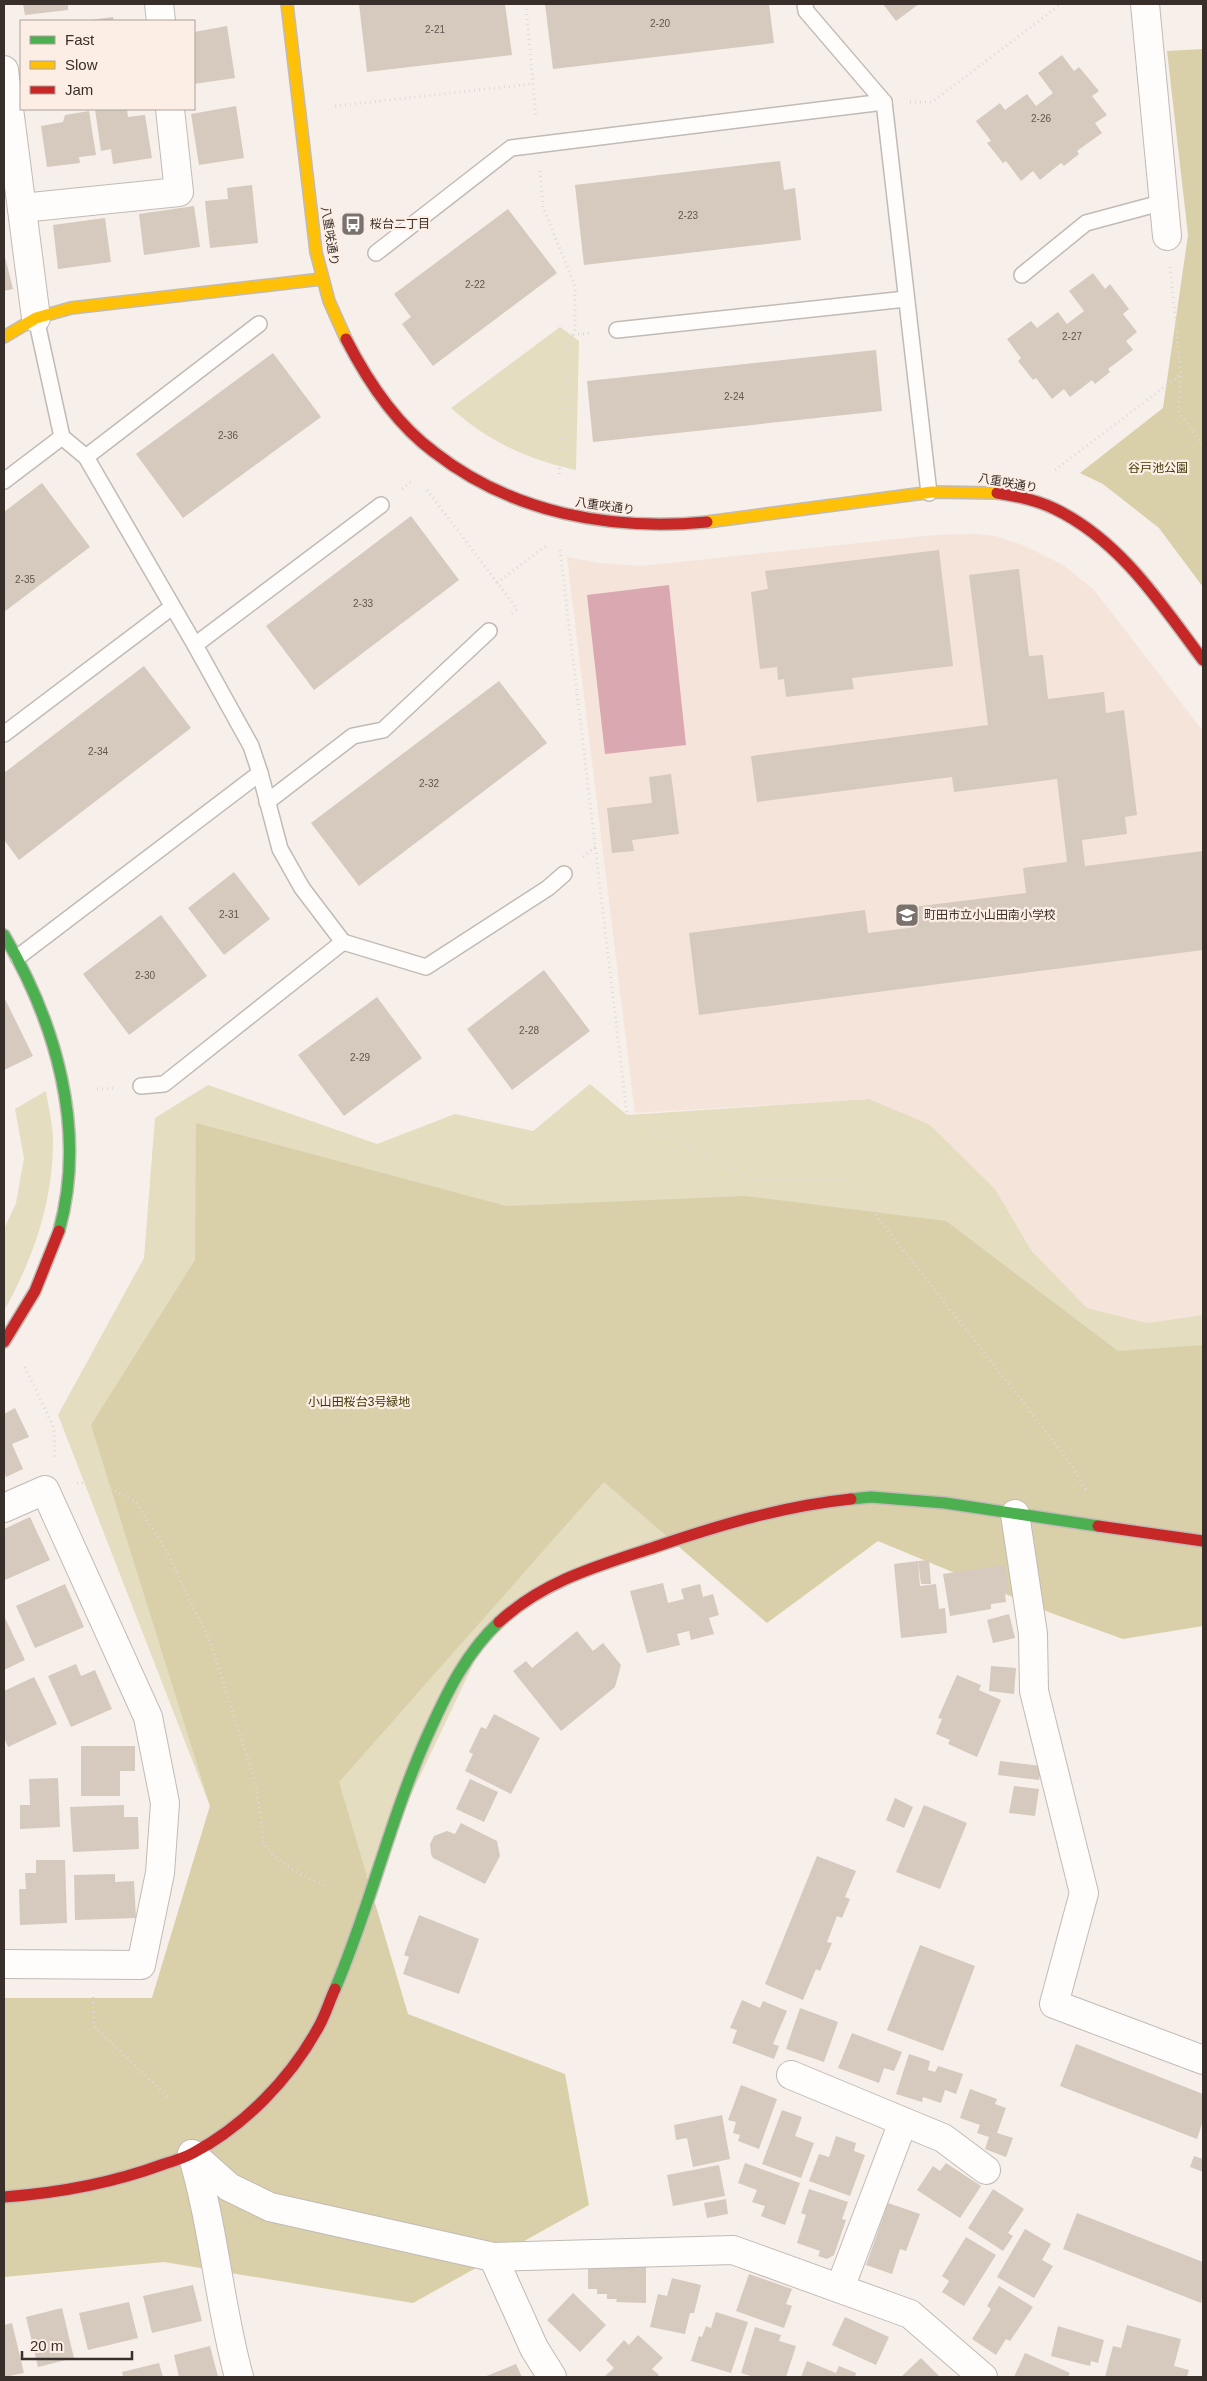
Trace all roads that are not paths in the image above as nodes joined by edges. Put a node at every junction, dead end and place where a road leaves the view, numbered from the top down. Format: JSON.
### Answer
{"nodes":[{"id":1,"x":160,"y":4,"type":"edge"},
{"id":2,"x":287,"y":4,"type":"edge"},
{"id":3,"x":805,"y":4,"type":"edge"},
{"id":4,"x":1145,"y":4,"type":"edge"},
{"id":5,"x":161,"y":20,"type":"edge"},
{"id":6,"x":4,"y":70,"type":"edge"},
{"id":7,"x":884,"y":102,"type":"junction"},
{"id":8,"x":170,"y":110,"type":"edge"},
{"id":9,"x":1164,"y":202,"type":"junction"},
{"id":10,"x":22,"y":208,"type":"junction"},
{"id":11,"x":1167,"y":236,"type":"road end"},
{"id":12,"x":376,"y":253,"type":"dead end"},
{"id":13,"x":1022,"y":275,"type":"dead end"},
{"id":14,"x":322,"y":279,"type":"junction"},
{"id":15,"x":906,"y":299,"type":"junction"},
{"id":16,"x":36,"y":318,"type":"junction"},
{"id":17,"x":259,"y":324,"type":"dead end"},
{"id":18,"x":617,"y":330,"type":"dead end"},
{"id":19,"x":4,"y":336,"type":"edge"},
{"id":20,"x":62,"y":437,"type":"junction"},
{"id":21,"x":86,"y":457,"type":"junction"},
{"id":22,"x":4,"y":481,"type":"edge"},
{"id":23,"x":929,"y":494,"type":"junction"},
{"id":24,"x":381,"y":505,"type":"dead end"},
{"id":25,"x":172,"y":607,"type":"junction"},
{"id":26,"x":489,"y":631,"type":"road end"},
{"id":27,"x":195,"y":645,"type":"junction"},
{"id":28,"x":1203,"y":660,"type":"edge"},
{"id":29,"x":4,"y":734,"type":"edge"},
{"id":30,"x":260,"y":773,"type":"junction"},
{"id":31,"x":267,"y":802,"type":"junction"},
{"id":32,"x":564,"y":874,"type":"dead end"},
{"id":33,"x":343,"y":942,"type":"junction"},
{"id":34,"x":8,"y":953,"type":"edge"},
{"id":35,"x":141,"y":1086,"type":"dead end"},
{"id":36,"x":4,"y":1342,"type":"edge"},
{"id":37,"x":4,"y":1508,"type":"edge"},
{"id":38,"x":1015,"y":1514,"type":"junction"},
{"id":39,"x":1203,"y":1541,"type":"edge"},
{"id":40,"x":4,"y":1964,"type":"edge"},
{"id":41,"x":1203,"y":2060,"type":"edge"},
{"id":42,"x":792,"y":2075,"type":"dead end"},
{"id":43,"x":903,"y":2122,"type":"junction"},
{"id":44,"x":192,"y":2154,"type":"junction"},
{"id":45,"x":986,"y":2170,"type":"dead end"},
{"id":46,"x":4,"y":2197,"type":"edge"},
{"id":47,"x":492,"y":2257,"type":"junction"},
{"id":48,"x":840,"y":2288,"type":"junction"},
{"id":49,"x":239,"y":2377,"type":"edge"},
{"id":50,"x":552,"y":2377,"type":"edge"},
{"id":51,"x":983,"y":2377,"type":"edge"}],
"edges":[{"from":1,"to":5,"type":"street"},
{"from":2,"to":14,"type":"street","name":"八重咲通り"},
{"from":3,"to":7,"type":"lane"},
{"from":4,"to":9,"type":"street"},
{"from":6,"to":10,"type":"street"},
{"from":7,"to":12,"type":"lane"},
{"from":7,"to":15,"type":"lane"},
{"from":8,"to":10,"type":"street"},
{"from":9,"to":11,"type":"street"},
{"from":9,"to":13,"type":"lane"},
{"from":10,"to":16,"type":"street"},
{"from":14,"to":16,"type":"street"},
{"from":14,"to":23,"type":"street","name":"八重咲通り"},
{"from":15,"to":18,"type":"lane"},
{"from":15,"to":23,"type":"lane"},
{"from":16,"to":19,"type":"street"},
{"from":16,"to":20,"type":"lane"},
{"from":17,"to":21,"type":"lane"},
{"from":20,"to":21,"type":"lane"},
{"from":20,"to":22,"type":"lane"},
{"from":21,"to":25,"type":"lane"},
{"from":23,"to":28,"type":"street","name":"八重咲通り"},
{"from":24,"to":27,"type":"lane"},
{"from":25,"to":27,"type":"lane"},
{"from":25,"to":29,"type":"lane"},
{"from":26,"to":31,"type":"lane"},
{"from":27,"to":30,"type":"lane"},
{"from":30,"to":31,"type":"lane"},
{"from":30,"to":34,"type":"lane"},
{"from":31,"to":33,"type":"lane"},
{"from":32,"to":33,"type":"lane"},
{"from":33,"to":35,"type":"lane"},
{"from":34,"to":36,"type":"street"},
{"from":37,"to":40,"type":"street"},
{"from":38,"to":39,"type":"street"},
{"from":38,"to":41,"type":"street"},
{"from":38,"to":44,"type":"street"},
{"from":42,"to":43,"type":"street"},
{"from":43,"to":45,"type":"street"},
{"from":43,"to":48,"type":"street"},
{"from":44,"to":46,"type":"street"},
{"from":44,"to":47,"type":"street"},
{"from":44,"to":49,"type":"street"},
{"from":47,"to":48,"type":"street"},
{"from":47,"to":50,"type":"street"},
{"from":48,"to":51,"type":"street"}]}
